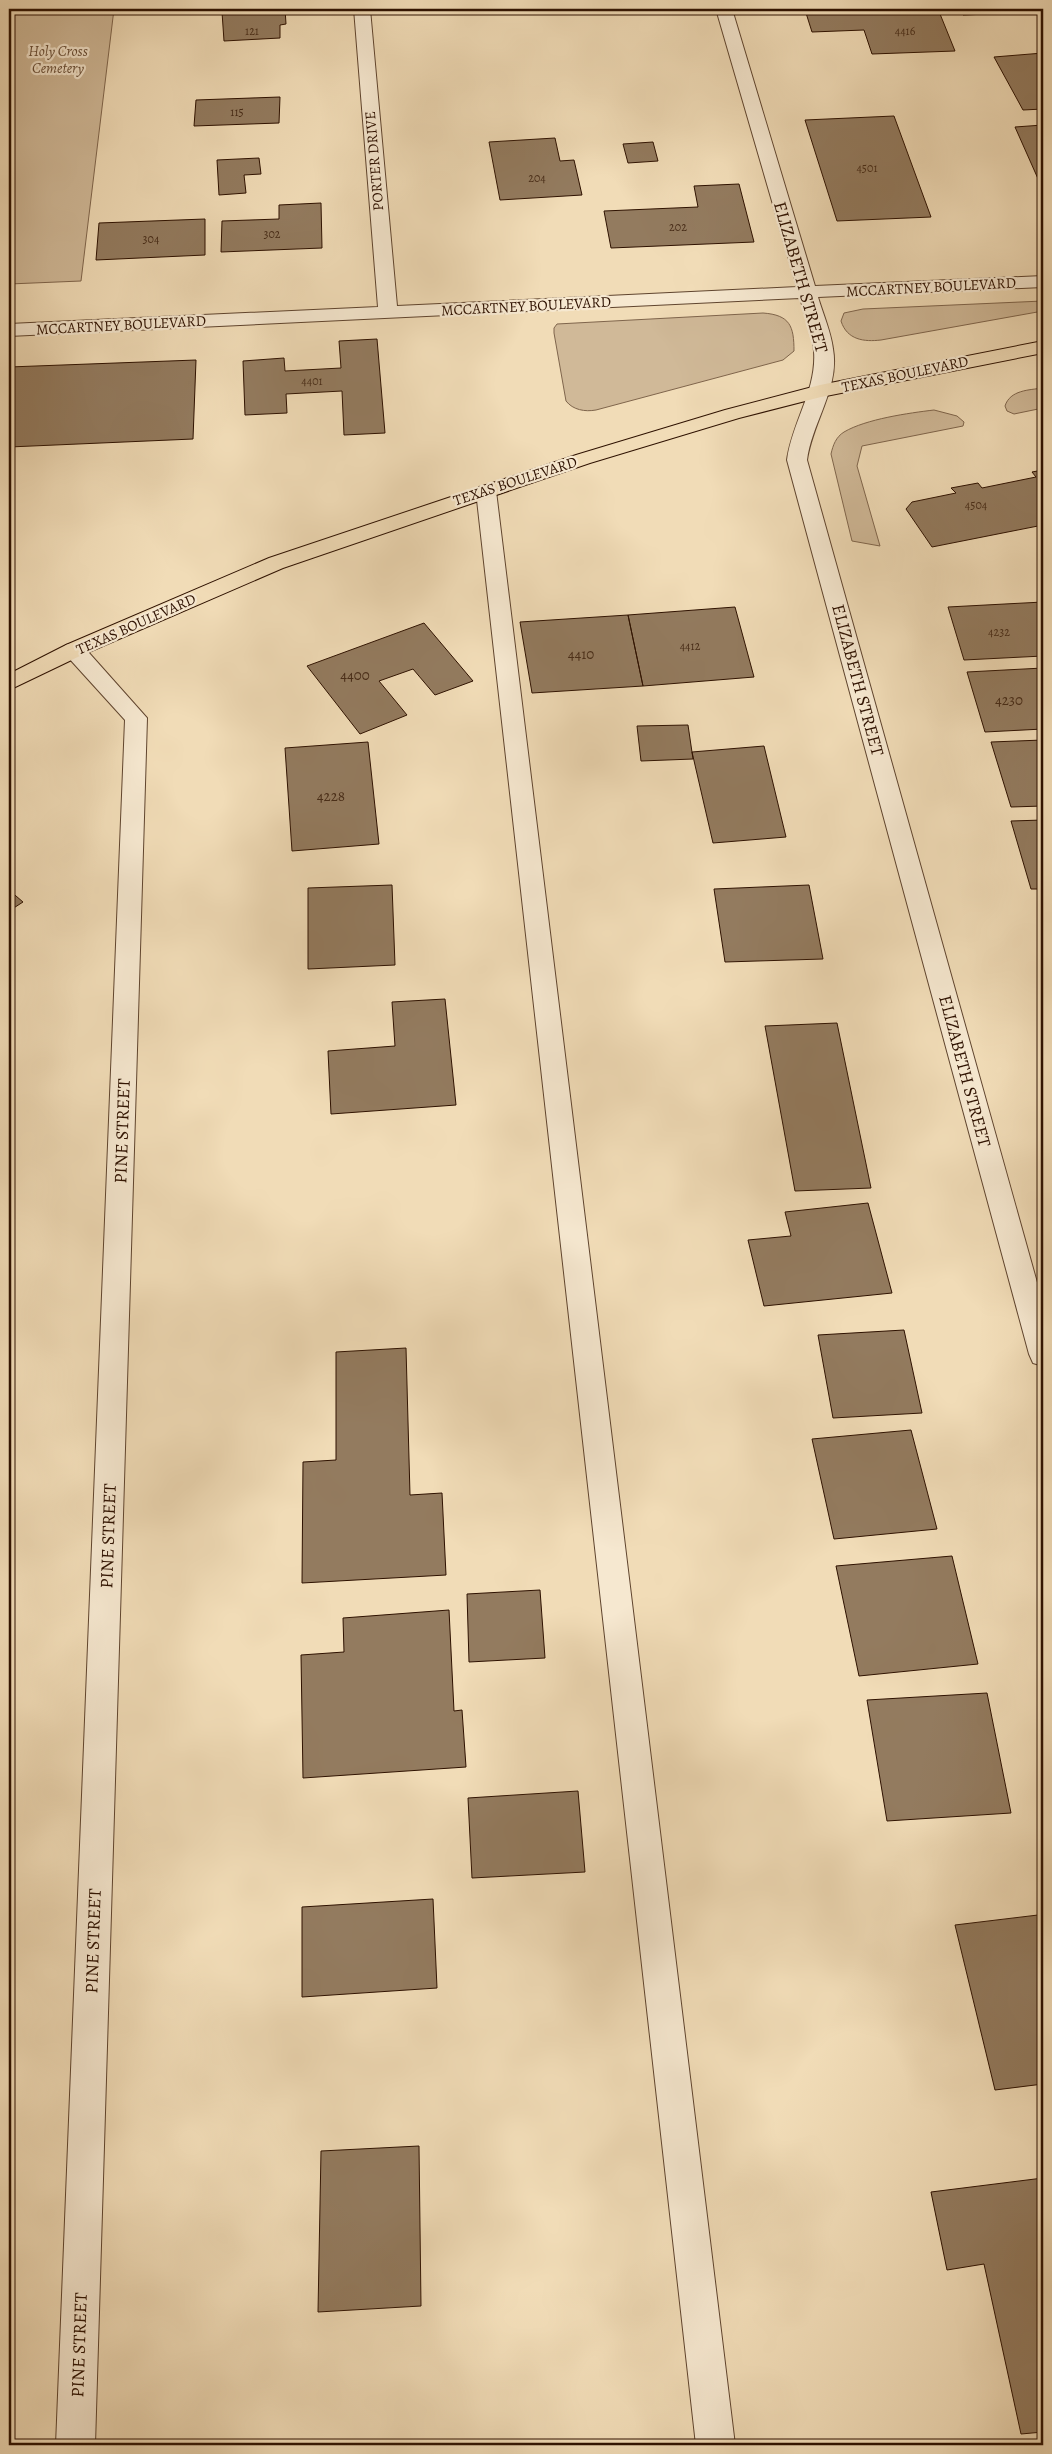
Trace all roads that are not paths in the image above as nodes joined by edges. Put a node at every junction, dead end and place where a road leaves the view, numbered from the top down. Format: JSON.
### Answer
{"nodes":[{"id":1,"x":362,"y":9,"type":"edge"},
{"id":2,"x":724,"y":9,"type":"edge"},
{"id":3,"x":1043,"y":282,"type":"edge"},
{"id":4,"x":807,"y":294,"type":"junction"},
{"id":5,"x":388,"y":312,"type":"junction"},
{"id":6,"x":9,"y":330,"type":"edge"},
{"id":7,"x":1043,"y":347,"type":"edge"},
{"id":8,"x":820,"y":391,"type":"junction"},
{"id":9,"x":486,"y":490,"type":"junction"},
{"id":10,"x":74,"y":650,"type":"junction"},
{"id":11,"x":9,"y":683,"type":"edge"},
{"id":12,"x":1043,"y":1354,"type":"edge"},
{"id":13,"x":76,"y":2445,"type":"edge"},
{"id":14,"x":716,"y":2445,"type":"edge"}],
"edges":[{"from":1,"to":5,"type":"street","name":"PORTER DRIVE"},
{"from":2,"to":4,"type":"street","name":"ELIZABETH STREET"},
{"from":3,"to":4,"type":"street","name":"MCCARTNEY BOULEVARD"},
{"from":4,"to":5,"type":"street","name":"MCCARTNEY BOULEVARD"},
{"from":4,"to":8,"type":"street","name":"ELIZABETH STREET"},
{"from":5,"to":6,"type":"street","name":"MCCARTNEY BOULEVARD"},
{"from":7,"to":8,"type":"main road","name":"TEXAS BOULEVARD"},
{"from":8,"to":9,"type":"main road","name":"TEXAS BOULEVARD"},
{"from":8,"to":12,"type":"street","name":"ELIZABETH STREET"},
{"from":9,"to":10,"type":"main road","name":"TEXAS BOULEVARD"},
{"from":9,"to":14,"type":"street"},
{"from":10,"to":11,"type":"main road","name":"TEXAS BOULEVARD"},
{"from":10,"to":13,"type":"street","name":"PINE STREET"}]}
